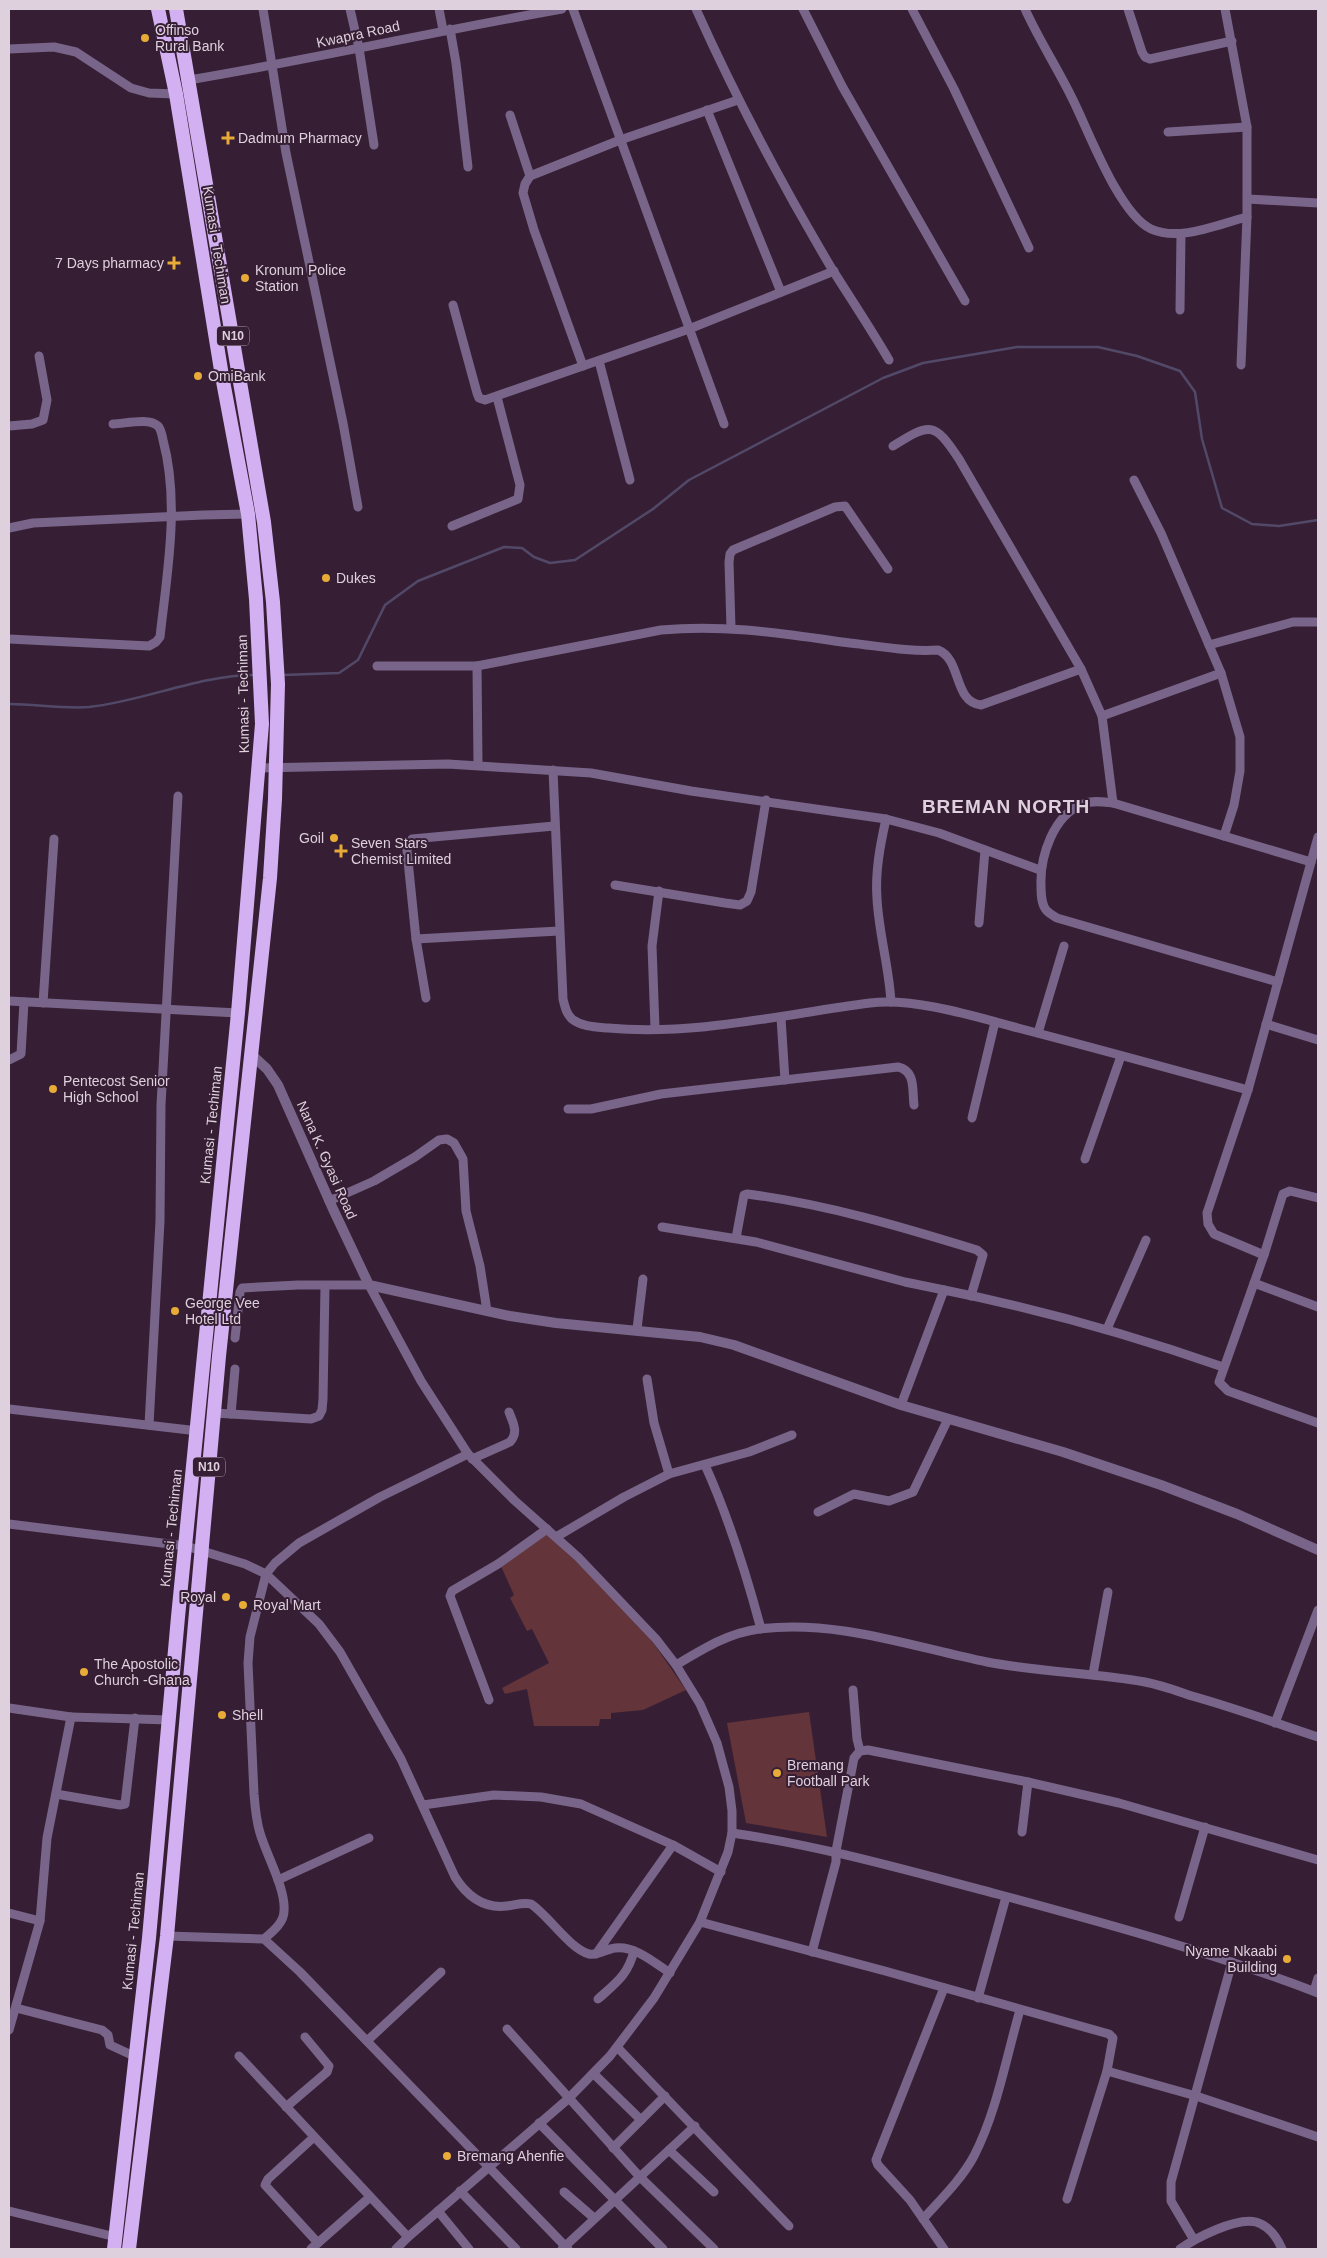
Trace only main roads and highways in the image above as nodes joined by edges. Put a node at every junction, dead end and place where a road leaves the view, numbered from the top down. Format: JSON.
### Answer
{"nodes":[{"id":1,"x":158,"y":9,"type":"edge"},
{"id":2,"x":176,"y":9,"type":"edge"},
{"id":3,"x":115,"y":2243,"type":"edge"},
{"id":4,"x":129,"y":2249,"type":"edge"}],
"edges":[{"from":1,"to":3,"type":"highway","name":"Kumasi - Techiman","number":"N10"},
{"from":2,"to":4,"type":"highway","number":"N10"}]}
